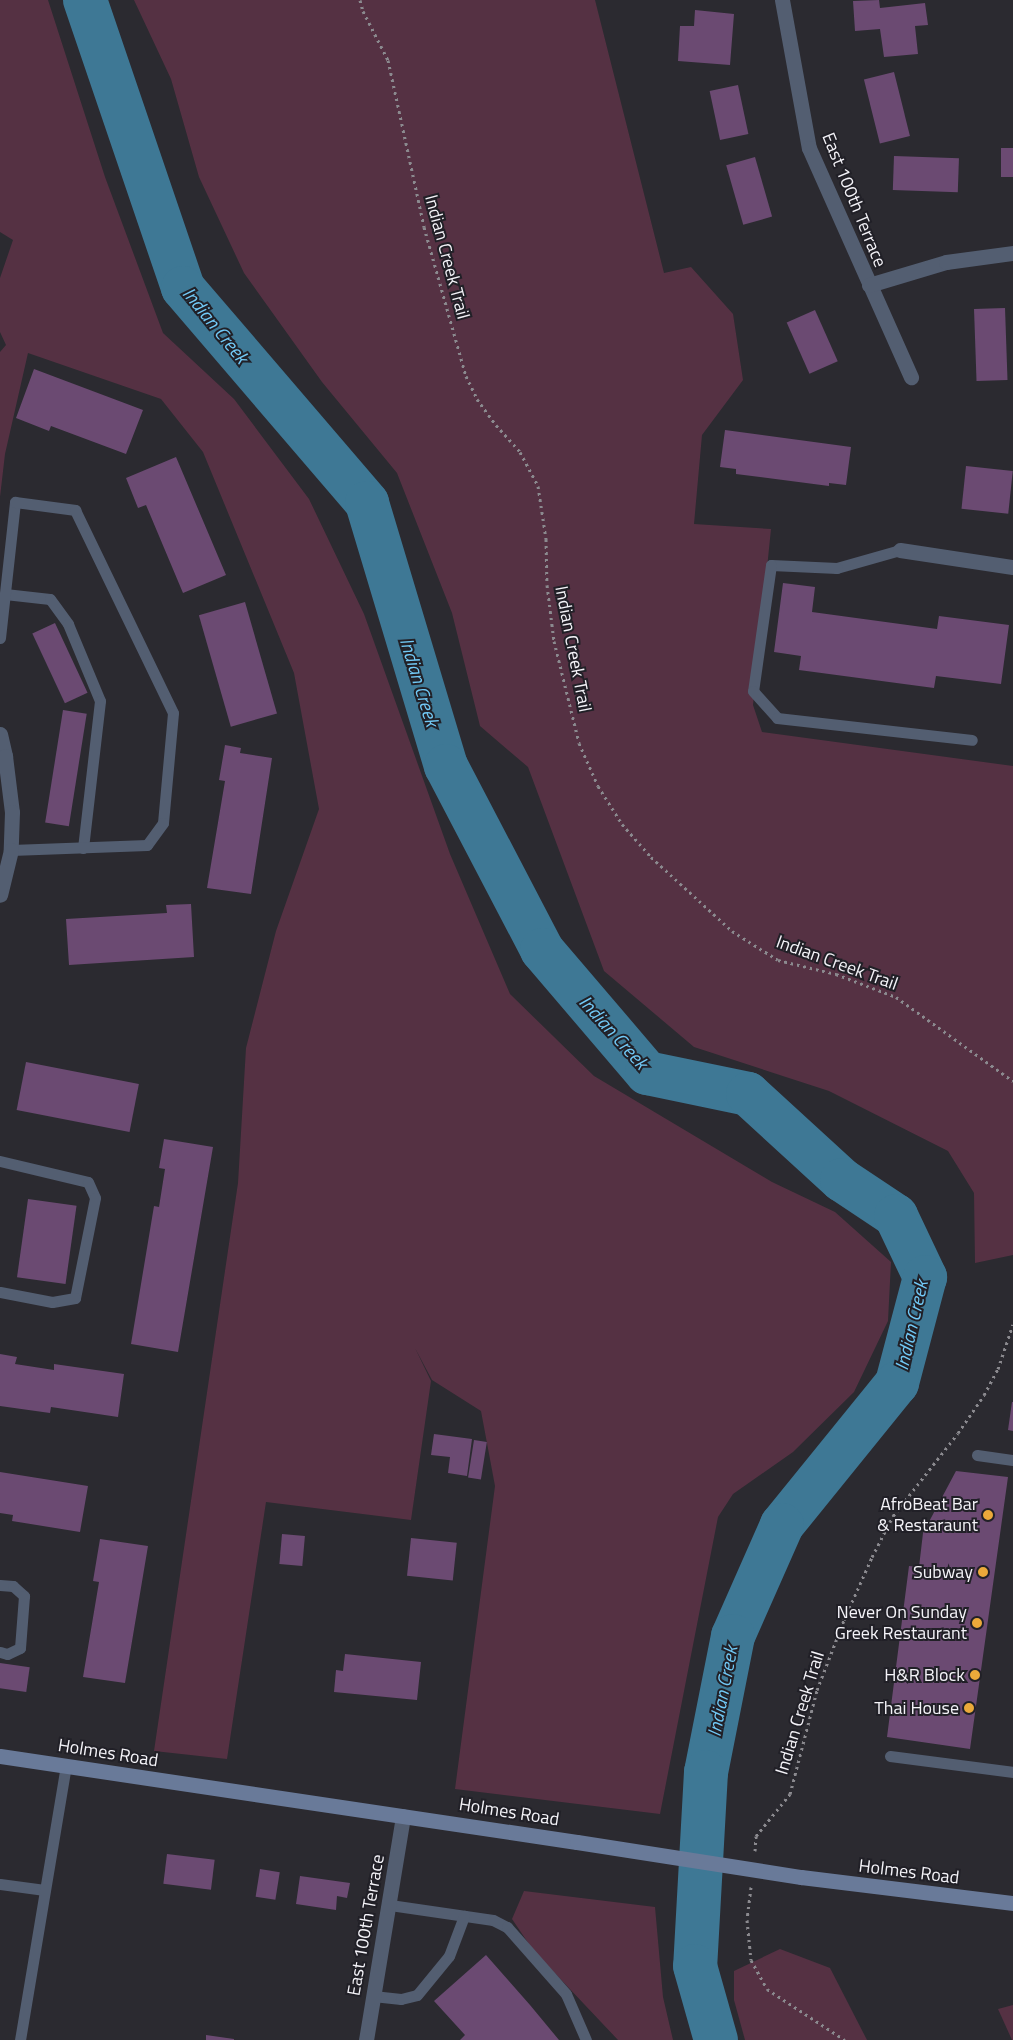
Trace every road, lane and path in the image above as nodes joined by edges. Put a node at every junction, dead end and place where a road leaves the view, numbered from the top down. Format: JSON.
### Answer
{"nodes":[{"id":1,"x":360,"y":0,"type":"edge"},
{"id":2,"x":782,"y":0,"type":"edge"},
{"id":3,"x":1013,"y":253,"type":"edge"},
{"id":4,"x":869,"y":285,"type":"junction"},
{"id":5,"x":911,"y":377,"type":"dead end"},
{"id":6,"x":900,"y":550,"type":"joint"},
{"id":7,"x":1013,"y":567,"type":"edge"},
{"id":8,"x":5,"y":594,"type":"junction"},
{"id":9,"x":0,"y":638,"type":"edge"},
{"id":10,"x":0,"y":734,"type":"edge"},
{"id":11,"x":972,"y":740,"type":"dead end"},
{"id":12,"x":83,"y":848,"type":"junction"},
{"id":13,"x":11,"y":850,"type":"junction"},
{"id":14,"x":0,"y":895,"type":"edge"},
{"id":15,"x":1013,"y":1082,"type":"edge"},
{"id":16,"x":0,"y":1162,"type":"edge"},
{"id":17,"x":0,"y":1292,"type":"edge"},
{"id":18,"x":1013,"y":1324,"type":"edge"},
{"id":19,"x":977,"y":1455,"type":"dead end"},
{"id":20,"x":1013,"y":1460,"type":"edge"},
{"id":21,"x":0,"y":1585,"type":"edge"},
{"id":22,"x":0,"y":1652,"type":"edge"},
{"id":23,"x":0,"y":1756,"type":"edge"},
{"id":24,"x":890,"y":1756,"type":"dead end"},
{"id":25,"x":66,"y":1766,"type":"junction"},
{"id":26,"x":1013,"y":1772,"type":"edge"},
{"id":27,"x":403,"y":1816,"type":"junction"},
{"id":28,"x":754,"y":1855,"type":"dead end"},
{"id":29,"x":751,"y":1882,"type":"dead end"},
{"id":30,"x":0,"y":1884,"type":"edge"},
{"id":31,"x":45,"y":1890,"type":"junction"},
{"id":32,"x":1013,"y":1903,"type":"edge"},
{"id":33,"x":390,"y":1905,"type":"junction"},
{"id":34,"x":464,"y":1916,"type":"junction"},
{"id":35,"x":373,"y":1996,"type":"junction"},
{"id":36,"x":20,"y":2040,"type":"edge"},
{"id":37,"x":366,"y":2040,"type":"edge"},
{"id":38,"x":586,"y":2040,"type":"edge"},
{"id":39,"x":845,"y":2040,"type":"edge"}],
"edges":[{"from":1,"to":15,"type":"path","name":"Indian Creek Trail"},
{"from":2,"to":4,"type":"street","name":"East 100th Terrace"},
{"from":3,"to":4,"type":"street"},
{"from":4,"to":5,"type":"street","name":"East 100th Terrace"},
{"from":6,"to":7,"type":"street"},
{"from":6,"to":11,"type":"lane"},
{"from":8,"to":9,"type":"lane"},
{"from":8,"to":12,"type":"lane"},
{"from":8,"to":12,"type":"lane"},
{"from":10,"to":13,"type":"street"},
{"from":12,"to":13,"type":"lane"},
{"from":13,"to":14,"type":"street"},
{"from":16,"to":17,"type":"lane"},
{"from":18,"to":28,"type":"path","name":"Indian Creek Trail"},
{"from":19,"to":20,"type":"lane"},
{"from":21,"to":22,"type":"lane"},
{"from":23,"to":25,"type":"main road","name":"Holmes Road"},
{"from":24,"to":26,"type":"lane"},
{"from":25,"to":27,"type":"main road","name":"Holmes Road"},
{"from":25,"to":31,"type":"lane"},
{"from":27,"to":32,"type":"main road","name":"Holmes Road","bridge":true},
{"from":27,"to":33,"type":"street","name":"East 100th Terrace"},
{"from":29,"to":39,"type":"path"},
{"from":30,"to":31,"type":"lane"},
{"from":31,"to":36,"type":"lane"},
{"from":33,"to":34,"type":"lane"},
{"from":33,"to":35,"type":"street","name":"East 100th Terrace"},
{"from":34,"to":35,"type":"lane"},
{"from":34,"to":38,"type":"lane"},
{"from":35,"to":37,"type":"street","name":"East 100th Terrace"}]}
